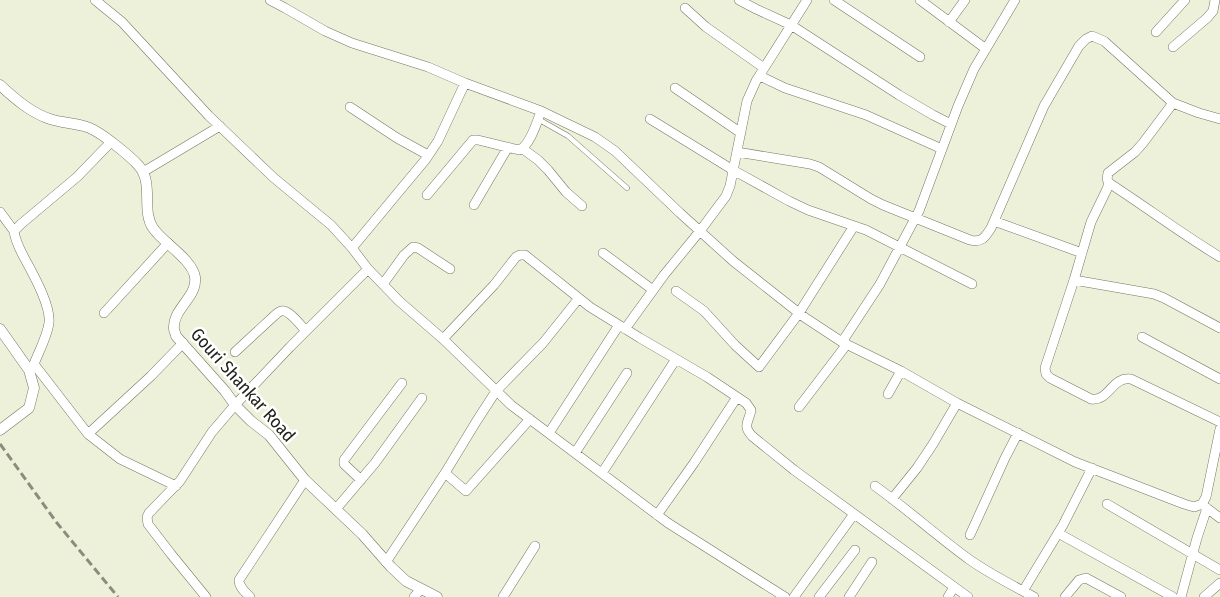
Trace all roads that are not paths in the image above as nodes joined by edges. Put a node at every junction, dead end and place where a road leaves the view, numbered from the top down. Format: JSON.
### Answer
{"nodes":[{"id":1,"x":95,"y":0,"type":"edge"},
{"id":2,"x":270,"y":0,"type":"edge"},
{"id":3,"x":740,"y":0,"type":"edge"},
{"id":4,"x":807,"y":0,"type":"edge"},
{"id":5,"x":834,"y":0,"type":"edge"},
{"id":6,"x":920,"y":0,"type":"edge"},
{"id":7,"x":965,"y":0,"type":"edge"},
{"id":8,"x":1015,"y":0,"type":"edge"},
{"id":9,"x":1185,"y":0,"type":"edge"},
{"id":10,"x":1214,"y":0,"type":"edge"},
{"id":11,"x":932,"y":4,"type":"edge"},
{"id":12,"x":685,"y":8,"type":"dead end"},
{"id":13,"x":949,"y":22,"type":"junction"},
{"id":14,"x":791,"y":25,"type":"junction"},
{"id":15,"x":1156,"y":32,"type":"dead end"},
{"id":16,"x":1173,"y":47,"type":"dead end"},
{"id":17,"x":986,"y":50,"type":"junction"},
{"id":18,"x":920,"y":57,"type":"dead end"},
{"id":19,"x":762,"y":72,"type":"junction"},
{"id":20,"x":465,"y":83,"type":"junction"},
{"id":21,"x":0,"y":85,"type":"edge"},
{"id":22,"x":675,"y":88,"type":"dead end"},
{"id":23,"x":1173,"y":102,"type":"junction"},
{"id":24,"x":350,"y":107,"type":"dead end"},
{"id":25,"x":540,"y":115,"type":"junction"},
{"id":26,"x":650,"y":119,"type":"dead end"},
{"id":27,"x":1220,"y":119,"type":"edge"},
{"id":28,"x":951,"y":124,"type":"junction"},
{"id":29,"x":220,"y":126,"type":"junction"},
{"id":30,"x":740,"y":133,"type":"junction"},
{"id":31,"x":111,"y":142,"type":"junction"},
{"id":32,"x":508,"y":146,"type":"junction"},
{"id":33,"x":523,"y":149,"type":"junction"},
{"id":34,"x":942,"y":149,"type":"junction"},
{"id":35,"x":737,"y":152,"type":"junction"},
{"id":36,"x":428,"y":155,"type":"junction"},
{"id":37,"x":733,"y":170,"type":"junction"},
{"id":38,"x":143,"y":172,"type":"junction"},
{"id":39,"x":1108,"y":183,"type":"junction"},
{"id":40,"x":627,"y":188,"type":"dead end"},
{"id":41,"x":427,"y":195,"type":"dead end"},
{"id":42,"x":474,"y":205,"type":"dead end"},
{"id":43,"x":582,"y":206,"type":"dead end"},
{"id":44,"x":0,"y":212,"type":"edge"},
{"id":45,"x":915,"y":218,"type":"junction"},
{"id":46,"x":994,"y":221,"type":"junction"},
{"id":47,"x":854,"y":226,"type":"junction"},
{"id":48,"x":14,"y":232,"type":"junction"},
{"id":49,"x":700,"y":232,"type":"junction"},
{"id":50,"x":168,"y":243,"type":"junction"},
{"id":51,"x":900,"y":246,"type":"junction"},
{"id":52,"x":352,"y":248,"type":"junction"},
{"id":53,"x":603,"y":253,"type":"dead end"},
{"id":54,"x":1082,"y":253,"type":"junction"},
{"id":55,"x":1220,"y":257,"type":"edge"},
{"id":56,"x":368,"y":269,"type":"junction"},
{"id":57,"x":450,"y":269,"type":"dead end"},
{"id":58,"x":1074,"y":280,"type":"junction"},
{"id":59,"x":383,"y":284,"type":"junction"},
{"id":60,"x":972,"y":284,"type":"dead end"},
{"id":61,"x":653,"y":290,"type":"junction"},
{"id":62,"x":676,"y":291,"type":"dead end"},
{"id":63,"x":579,"y":298,"type":"junction"},
{"id":64,"x":104,"y":312,"type":"dead end"},
{"id":65,"x":799,"y":313,"type":"junction"},
{"id":66,"x":622,"y":327,"type":"junction"},
{"id":67,"x":1220,"y":328,"type":"edge"},
{"id":68,"x":0,"y":329,"type":"edge"},
{"id":69,"x":306,"y":331,"type":"junction"},
{"id":70,"x":1142,"y":337,"type":"dead end"},
{"id":71,"x":443,"y":339,"type":"junction"},
{"id":72,"x":183,"y":343,"type":"junction"},
{"id":73,"x":844,"y":343,"type":"junction"},
{"id":74,"x":236,"y":352,"type":"dead end"},
{"id":75,"x":676,"y":359,"type":"junction"},
{"id":76,"x":901,"y":371,"type":"junction"},
{"id":77,"x":627,"y":373,"type":"dead end"},
{"id":78,"x":1220,"y":379,"type":"edge"},
{"id":79,"x":402,"y":382,"type":"dead end"},
{"id":80,"x":496,"y":391,"type":"junction"},
{"id":81,"x":888,"y":394,"type":"dead end"},
{"id":82,"x":737,"y":397,"type":"junction"},
{"id":83,"x":422,"y":398,"type":"dead end"},
{"id":84,"x":957,"y":403,"type":"junction"},
{"id":85,"x":235,"y":405,"type":"junction"},
{"id":86,"x":799,"y":407,"type":"dead end"},
{"id":87,"x":530,"y":419,"type":"junction"},
{"id":88,"x":1220,"y":422,"type":"edge"},
{"id":89,"x":1220,"y":429,"type":"edge"},
{"id":90,"x":0,"y":430,"type":"edge"},
{"id":91,"x":549,"y":433,"type":"junction"},
{"id":92,"x":88,"y":434,"type":"junction"},
{"id":93,"x":1018,"y":434,"type":"junction"},
{"id":94,"x":575,"y":453,"type":"junction"},
{"id":95,"x":1092,"y":468,"type":"junction"},
{"id":96,"x":444,"y":473,"type":"junction"},
{"id":97,"x":602,"y":473,"type":"junction"},
{"id":98,"x":306,"y":480,"type":"junction"},
{"id":99,"x":361,"y":480,"type":"junction"},
{"id":100,"x":176,"y":486,"type":"junction"},
{"id":101,"x":875,"y":486,"type":"dead end"},
{"id":102,"x":892,"y":499,"type":"junction"},
{"id":103,"x":1107,"y":504,"type":"dead end"},
{"id":104,"x":1205,"y":506,"type":"junction"},
{"id":105,"x":336,"y":509,"type":"junction"},
{"id":106,"x":854,"y":514,"type":"junction"},
{"id":107,"x":657,"y":515,"type":"junction"},
{"id":108,"x":1220,"y":518,"type":"edge"},
{"id":109,"x":1058,"y":533,"type":"junction"},
{"id":110,"x":970,"y":535,"type":"dead end"},
{"id":111,"x":535,"y":546,"type":"dead end"},
{"id":112,"x":855,"y":550,"type":"dead end"},
{"id":113,"x":1193,"y":555,"type":"junction"},
{"id":114,"x":386,"y":562,"type":"junction"},
{"id":115,"x":872,"y":562,"type":"dead end"},
{"id":116,"x":1220,"y":570,"type":"edge"},
{"id":117,"x":1220,"y":583,"type":"edge"},
{"id":118,"x":954,"y":588,"type":"junction"},
{"id":119,"x":1023,"y":591,"type":"junction"},
{"id":120,"x":417,"y":593,"type":"edge"},
{"id":121,"x":206,"y":597,"type":"edge"},
{"id":122,"x":250,"y":597,"type":"edge"},
{"id":123,"x":437,"y":597,"type":"edge"},
{"id":124,"x":503,"y":597,"type":"edge"},
{"id":125,"x":785,"y":597,"type":"edge"},
{"id":126,"x":794,"y":597,"type":"edge"},
{"id":127,"x":819,"y":597,"type":"edge"},
{"id":128,"x":849,"y":597,"type":"edge"},
{"id":129,"x":948,"y":597,"type":"edge"},
{"id":130,"x":968,"y":597,"type":"edge"},
{"id":131,"x":1034,"y":597,"type":"edge"},
{"id":132,"x":1066,"y":597,"type":"edge"},
{"id":133,"x":1121,"y":597,"type":"edge"},
{"id":134,"x":1173,"y":597,"type":"edge"},
{"id":135,"x":1181,"y":597,"type":"edge"},
{"id":136,"x":1204,"y":597,"type":"edge"}],
"edges":[{"from":1,"to":29,"type":"street"},
{"from":2,"to":20,"type":"street"},
{"from":3,"to":14,"type":"street"},
{"from":4,"to":14,"type":"street"},
{"from":5,"to":18,"type":"street"},
{"from":6,"to":11,"type":"street"},
{"from":7,"to":13,"type":"street"},
{"from":8,"to":17,"type":"street"},
{"from":9,"to":15,"type":"street"},
{"from":10,"to":16,"type":"street"},
{"from":11,"to":13,"type":"street"},
{"from":12,"to":19,"type":"street"},
{"from":13,"to":17,"type":"street"},
{"from":14,"to":19,"type":"street"},
{"from":14,"to":28,"type":"street"},
{"from":17,"to":28,"type":"street"},
{"from":19,"to":30,"type":"street"},
{"from":19,"to":34,"type":"street"},
{"from":20,"to":25,"type":"street"},
{"from":20,"to":36,"type":"street"},
{"from":21,"to":31,"type":"street"},
{"from":22,"to":30,"type":"street"},
{"from":23,"to":27,"type":"street"},
{"from":23,"to":39,"type":"street"},
{"from":23,"to":46,"type":"street"},
{"from":24,"to":36,"type":"street"},
{"from":25,"to":33,"type":"street"},
{"from":25,"to":40,"type":"lane"},
{"from":25,"to":49,"type":"street"},
{"from":26,"to":37,"type":"street"},
{"from":28,"to":34,"type":"street"},
{"from":29,"to":38,"type":"street"},
{"from":29,"to":52,"type":"street"},
{"from":30,"to":35,"type":"street"},
{"from":31,"to":38,"type":"street"},
{"from":31,"to":48,"type":"street"},
{"from":32,"to":33,"type":"street"},
{"from":32,"to":41,"type":"street"},
{"from":32,"to":42,"type":"street"},
{"from":33,"to":43,"type":"street"},
{"from":34,"to":45,"type":"street"},
{"from":35,"to":37,"type":"street"},
{"from":35,"to":45,"type":"street"},
{"from":36,"to":52,"type":"street"},
{"from":37,"to":47,"type":"street"},
{"from":37,"to":49,"type":"street"},
{"from":38,"to":50,"type":"street","name":"Gouri Shankar Road"},
{"from":39,"to":54,"type":"street"},
{"from":39,"to":55,"type":"street"},
{"from":44,"to":48,"type":"street"},
{"from":45,"to":46,"type":"street"},
{"from":45,"to":51,"type":"street"},
{"from":46,"to":54,"type":"street"},
{"from":47,"to":51,"type":"street"},
{"from":47,"to":65,"type":"street"},
{"from":48,"to":92,"type":"street"},
{"from":49,"to":61,"type":"street"},
{"from":49,"to":65,"type":"street"},
{"from":50,"to":64,"type":"street"},
{"from":50,"to":72,"type":"street","name":"Gouri Shankar Road"},
{"from":51,"to":60,"type":"street"},
{"from":51,"to":73,"type":"street"},
{"from":52,"to":56,"type":"street"},
{"from":53,"to":61,"type":"street"},
{"from":54,"to":58,"type":"street"},
{"from":56,"to":59,"type":"street"},
{"from":56,"to":69,"type":"street"},
{"from":57,"to":59,"type":"street"},
{"from":58,"to":67,"type":"street"},
{"from":58,"to":88,"type":"street"},
{"from":59,"to":71,"type":"street"},
{"from":61,"to":66,"type":"street"},
{"from":62,"to":65,"type":"street"},
{"from":63,"to":66,"type":"street"},
{"from":63,"to":71,"type":"street"},
{"from":63,"to":80,"type":"street"},
{"from":65,"to":73,"type":"street"},
{"from":66,"to":75,"type":"street"},
{"from":66,"to":91,"type":"street"},
{"from":68,"to":90,"type":"street"},
{"from":69,"to":74,"type":"street"},
{"from":69,"to":85,"type":"street"},
{"from":70,"to":78,"type":"street"},
{"from":71,"to":80,"type":"street"},
{"from":72,"to":85,"type":"street","name":"Gouri Shankar Road"},
{"from":72,"to":92,"type":"street"},
{"from":73,"to":76,"type":"street"},
{"from":73,"to":86,"type":"street"},
{"from":75,"to":82,"type":"street"},
{"from":75,"to":97,"type":"street"},
{"from":76,"to":81,"type":"street"},
{"from":76,"to":84,"type":"street"},
{"from":77,"to":94,"type":"street"},
{"from":79,"to":99,"type":"street"},
{"from":80,"to":87,"type":"street"},
{"from":80,"to":96,"type":"street"},
{"from":82,"to":106,"type":"street"},
{"from":82,"to":107,"type":"street"},
{"from":83,"to":99,"type":"street"},
{"from":84,"to":93,"type":"street"},
{"from":84,"to":102,"type":"street"},
{"from":85,"to":98,"type":"street","name":"Gouri Shankar Road"},
{"from":85,"to":100,"type":"street"},
{"from":87,"to":91,"type":"street"},
{"from":87,"to":96,"type":"street"},
{"from":89,"to":104,"type":"street"},
{"from":91,"to":94,"type":"street"},
{"from":92,"to":100,"type":"street"},
{"from":93,"to":95,"type":"street"},
{"from":93,"to":110,"type":"street"},
{"from":94,"to":97,"type":"street"},
{"from":95,"to":104,"type":"street"},
{"from":95,"to":109,"type":"street"},
{"from":96,"to":114,"type":"street"},
{"from":97,"to":107,"type":"street"},
{"from":98,"to":105,"type":"street","name":"Gouri Shankar Road"},
{"from":98,"to":122,"type":"street"},
{"from":99,"to":105,"type":"street"},
{"from":100,"to":121,"type":"street"},
{"from":101,"to":102,"type":"street"},
{"from":102,"to":119,"type":"street"},
{"from":103,"to":113,"type":"street"},
{"from":104,"to":108,"type":"street"},
{"from":104,"to":113,"type":"street"},
{"from":105,"to":114,"type":"street","name":"Gouri Shankar Road"},
{"from":106,"to":118,"type":"street"},
{"from":106,"to":126,"type":"street"},
{"from":107,"to":125,"type":"street"},
{"from":109,"to":119,"type":"street"},
{"from":109,"to":134,"type":"street"},
{"from":111,"to":124,"type":"street"},
{"from":112,"to":127,"type":"street"},
{"from":113,"to":116,"type":"street"},
{"from":113,"to":135,"type":"street"},
{"from":114,"to":120,"type":"street","name":"Gouri Shankar Road"},
{"from":115,"to":128,"type":"street"},
{"from":117,"to":136,"type":"street"},
{"from":118,"to":129,"type":"street"},
{"from":118,"to":130,"type":"street"},
{"from":119,"to":131,"type":"street"},
{"from":120,"to":123,"type":"street","name":"Gouri Shankar Road"},
{"from":132,"to":133,"type":"street"}]}
